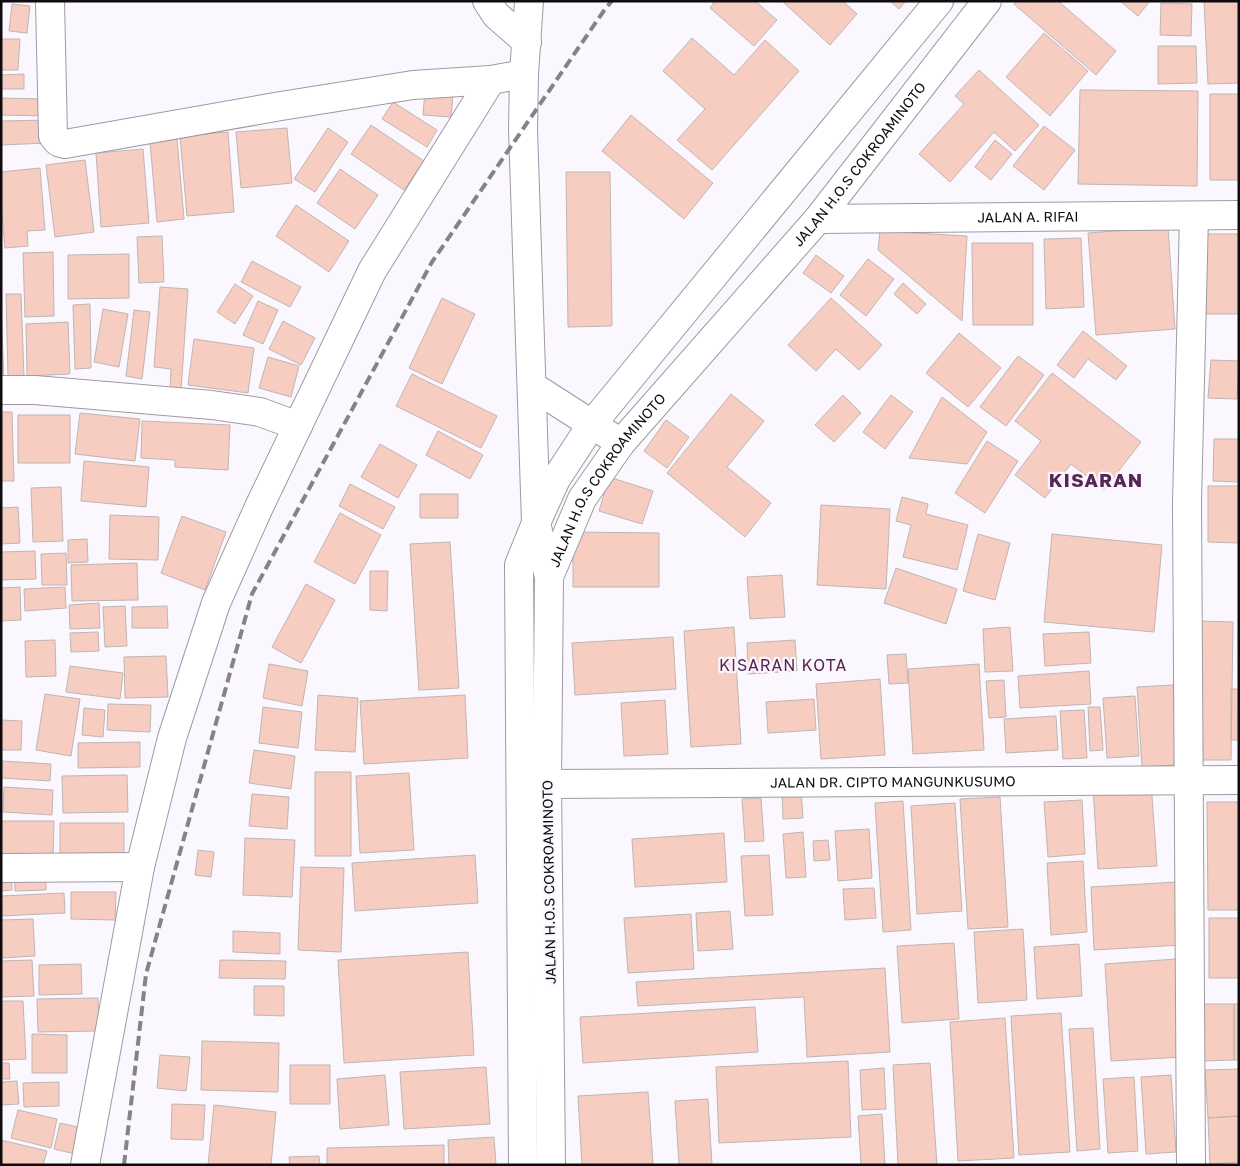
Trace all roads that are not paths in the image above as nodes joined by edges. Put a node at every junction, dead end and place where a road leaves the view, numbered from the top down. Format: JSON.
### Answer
{"nodes":[{"id":1,"x":50,"y":1,"type":"edge"},
{"id":2,"x":487,"y":1,"type":"edge"},
{"id":3,"x":530,"y":1,"type":"edge"},
{"id":4,"x":939,"y":1,"type":"edge"},
{"id":5,"x":981,"y":4,"type":"edge"},
{"id":6,"x":527,"y":42,"type":"junction"},
{"id":7,"x":524,"y":74,"type":"junction"},
{"id":8,"x":490,"y":80,"type":"junction"},
{"id":9,"x":1239,"y":215,"type":"edge"},
{"id":10,"x":1194,"y":216,"type":"junction"},
{"id":11,"x":818,"y":219,"type":"junction"},
{"id":12,"x":532,"y":386,"type":"junction"},
{"id":13,"x":1,"y":390,"type":"edge"},
{"id":14,"x":592,"y":424,"type":"junction"},
{"id":15,"x":298,"y":426,"type":"junction"},
{"id":16,"x":621,"y":442,"type":"junction"},
{"id":17,"x":536,"y":523,"type":"junction"},
{"id":18,"x":549,"y":577,"type":"junction"},
{"id":19,"x":1188,"y":780,"type":"junction"},
{"id":20,"x":1239,"y":780,"type":"edge"},
{"id":21,"x":547,"y":784,"type":"junction"},
{"id":22,"x":140,"y":867,"type":"junction"},
{"id":23,"x":1,"y":868,"type":"edge"},
{"id":24,"x":85,"y":1165,"type":"edge"},
{"id":25,"x":523,"y":1165,"type":"edge"},
{"id":26,"x":551,"y":1165,"type":"edge"},
{"id":27,"x":1191,"y":1165,"type":"edge"}],
"edges":[{"from":1,"to":8,"type":"street"},
{"from":2,"to":6,"type":"street"},
{"from":3,"to":6,"type":"street"},
{"from":4,"to":14,"type":"street","name":"JALAN H.O.S COKROAMINOTO"},
{"from":5,"to":11,"type":"street","name":"JALAN H.O.S COKROAMINOTO"},
{"from":6,"to":7,"type":"street"},
{"from":7,"to":8,"type":"street"},
{"from":7,"to":12,"type":"street"},
{"from":8,"to":15,"type":"street"},
{"from":9,"to":10,"type":"street","name":"JALAN A. RIFAI"},
{"from":10,"to":11,"type":"street","name":"JALAN A. RIFAI"},
{"from":10,"to":19,"type":"street"},
{"from":11,"to":16,"type":"street","name":"JALAN H.O.S COKROAMINOTO"},
{"from":12,"to":14,"type":"street"},
{"from":12,"to":17,"type":"street"},
{"from":13,"to":15,"type":"street"},
{"from":14,"to":16,"type":"street"},
{"from":14,"to":17,"type":"street","name":"JALAN H.O.S COKROAMINOTO"},
{"from":15,"to":22,"type":"street"},
{"from":16,"to":18,"type":"street","name":"JALAN H.O.S COKROAMINOTO"},
{"from":17,"to":18,"type":"street"},
{"from":17,"to":25,"type":"street","name":"JALAN H.O.S COKROAMINOTO"},
{"from":18,"to":21,"type":"street","name":"JALAN H.O.S COKROAMINOTO"},
{"from":19,"to":20,"type":"street","name":"JALAN DR. CIPTO MANGUNKUSUMO"},
{"from":19,"to":21,"type":"street","name":"JALAN DR. CIPTO MANGUNKUSUMO"},
{"from":19,"to":27,"type":"street"},
{"from":21,"to":26,"type":"street","name":"JALAN H.O.S COKROAMINOTO"},
{"from":22,"to":23,"type":"street"},
{"from":22,"to":24,"type":"street"}]}
